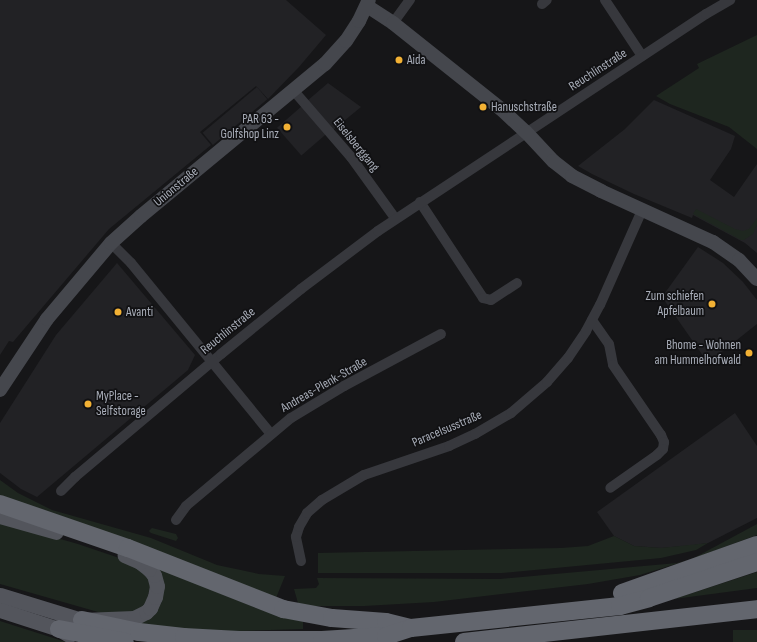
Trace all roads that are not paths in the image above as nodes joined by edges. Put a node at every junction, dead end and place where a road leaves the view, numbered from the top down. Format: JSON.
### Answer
{"nodes":[{"id":1,"x":410,"y":0,"type":"edge"},
{"id":2,"x":605,"y":0,"type":"edge"},
{"id":3,"x":730,"y":0,"type":"edge"},
{"id":4,"x":368,"y":3,"type":"edge"},
{"id":5,"x":394,"y":23,"type":"junction"},
{"id":6,"x":642,"y":56,"type":"junction"},
{"id":7,"x":294,"y":91,"type":"junction"},
{"id":8,"x":526,"y":132,"type":"junction"},
{"id":9,"x":420,"y":202,"type":"junction"},
{"id":10,"x":642,"y":210,"type":"junction"},
{"id":11,"x":395,"y":218,"type":"junction"},
{"id":12,"x":111,"y":244,"type":"junction"},
{"id":13,"x":757,"y":279,"type":"edge"},
{"id":14,"x":517,"y":283,"type":"dead end"},
{"id":15,"x":592,"y":320,"type":"junction"},
{"id":16,"x":441,"y":334,"type":"dead end"},
{"id":17,"x":212,"y":362,"type":"junction"},
{"id":18,"x":0,"y":390,"type":"edge"},
{"id":19,"x":271,"y":434,"type":"junction"},
{"id":20,"x":610,"y":488,"type":"dead end"},
{"id":21,"x":61,"y":491,"type":"dead end"},
{"id":22,"x":0,"y":504,"type":"edge"},
{"id":23,"x":0,"y":516,"type":"edge"},
{"id":24,"x":176,"y":520,"type":"dead end"},
{"id":25,"x":757,"y":545,"type":"edge"},
{"id":26,"x":301,"y":561,"type":"dead end"},
{"id":27,"x":757,"y":562,"type":"edge"},
{"id":28,"x":0,"y":595,"type":"edge"},
{"id":29,"x":757,"y":598,"type":"edge"},
{"id":30,"x":597,"y":609,"type":"junction"},
{"id":31,"x":757,"y":609,"type":"edge"},
{"id":32,"x":0,"y":610,"type":"edge"},
{"id":33,"x":701,"y":617,"type":"junction"},
{"id":34,"x":757,"y":617,"type":"edge"},
{"id":35,"x":82,"y":620,"type":"junction"},
{"id":36,"x":59,"y":628,"type":"junction"},
{"id":37,"x":411,"y":628,"type":"junction"},
{"id":38,"x":80,"y":642,"type":"edge"},
{"id":39,"x":125,"y":642,"type":"edge"},
{"id":40,"x":464,"y":642,"type":"edge"}],
"edges":[{"from":1,"to":5,"type":"street"},
{"from":2,"to":6,"type":"street"},
{"from":3,"to":6,"type":"street","name":"Reuchlinstraße"},
{"from":4,"to":5,"type":"main road"},
{"from":4,"to":7,"type":"main road","name":"Unionstraße"},
{"from":5,"to":8,"type":"main road"},
{"from":6,"to":8,"type":"street","name":"Reuchlinstraße"},
{"from":7,"to":11,"type":"street","name":"Eiselsberggang"},
{"from":7,"to":12,"type":"main road","name":"Unionstraße"},
{"from":8,"to":9,"type":"street","name":"Reuchlinstraße"},
{"from":8,"to":10,"type":"main road"},
{"from":9,"to":11,"type":"street","name":"Reuchlinstraße"},
{"from":9,"to":14,"type":"street"},
{"from":10,"to":13,"type":"main road"},
{"from":10,"to":15,"type":"street","name":"Paracelsusstraße"},
{"from":11,"to":17,"type":"street","name":"Reuchlinstraße"},
{"from":12,"to":17,"type":"street"},
{"from":12,"to":18,"type":"main road","name":"Unionstraße"},
{"from":15,"to":20,"type":"street"},
{"from":15,"to":26,"type":"street","name":"Paracelsusstraße"},
{"from":16,"to":19,"type":"street","name":"Andreas-Plenk-Straße"},
{"from":17,"to":19,"type":"street"},
{"from":17,"to":21,"type":"street","name":"Reuchlinstraße"},
{"from":19,"to":24,"type":"street","name":"Andreas-Plenk-Straße"},
{"from":22,"to":37,"type":"highway"},
{"from":23,"to":35,"type":"main road"},
{"from":25,"to":30,"type":"highway"},
{"from":27,"to":30,"type":"highway"},
{"from":28,"to":35,"type":"main road"},
{"from":29,"to":30,"type":"highway"},
{"from":30,"to":37,"type":"highway"},
{"from":31,"to":33,"type":"highway"},
{"from":32,"to":36,"type":"main road"},
{"from":33,"to":34,"type":"highway"},
{"from":33,"to":40,"type":"highway"},
{"from":35,"to":37,"type":"highway"},
{"from":36,"to":38,"type":"main road"},
{"from":36,"to":39,"type":"highway"}]}
